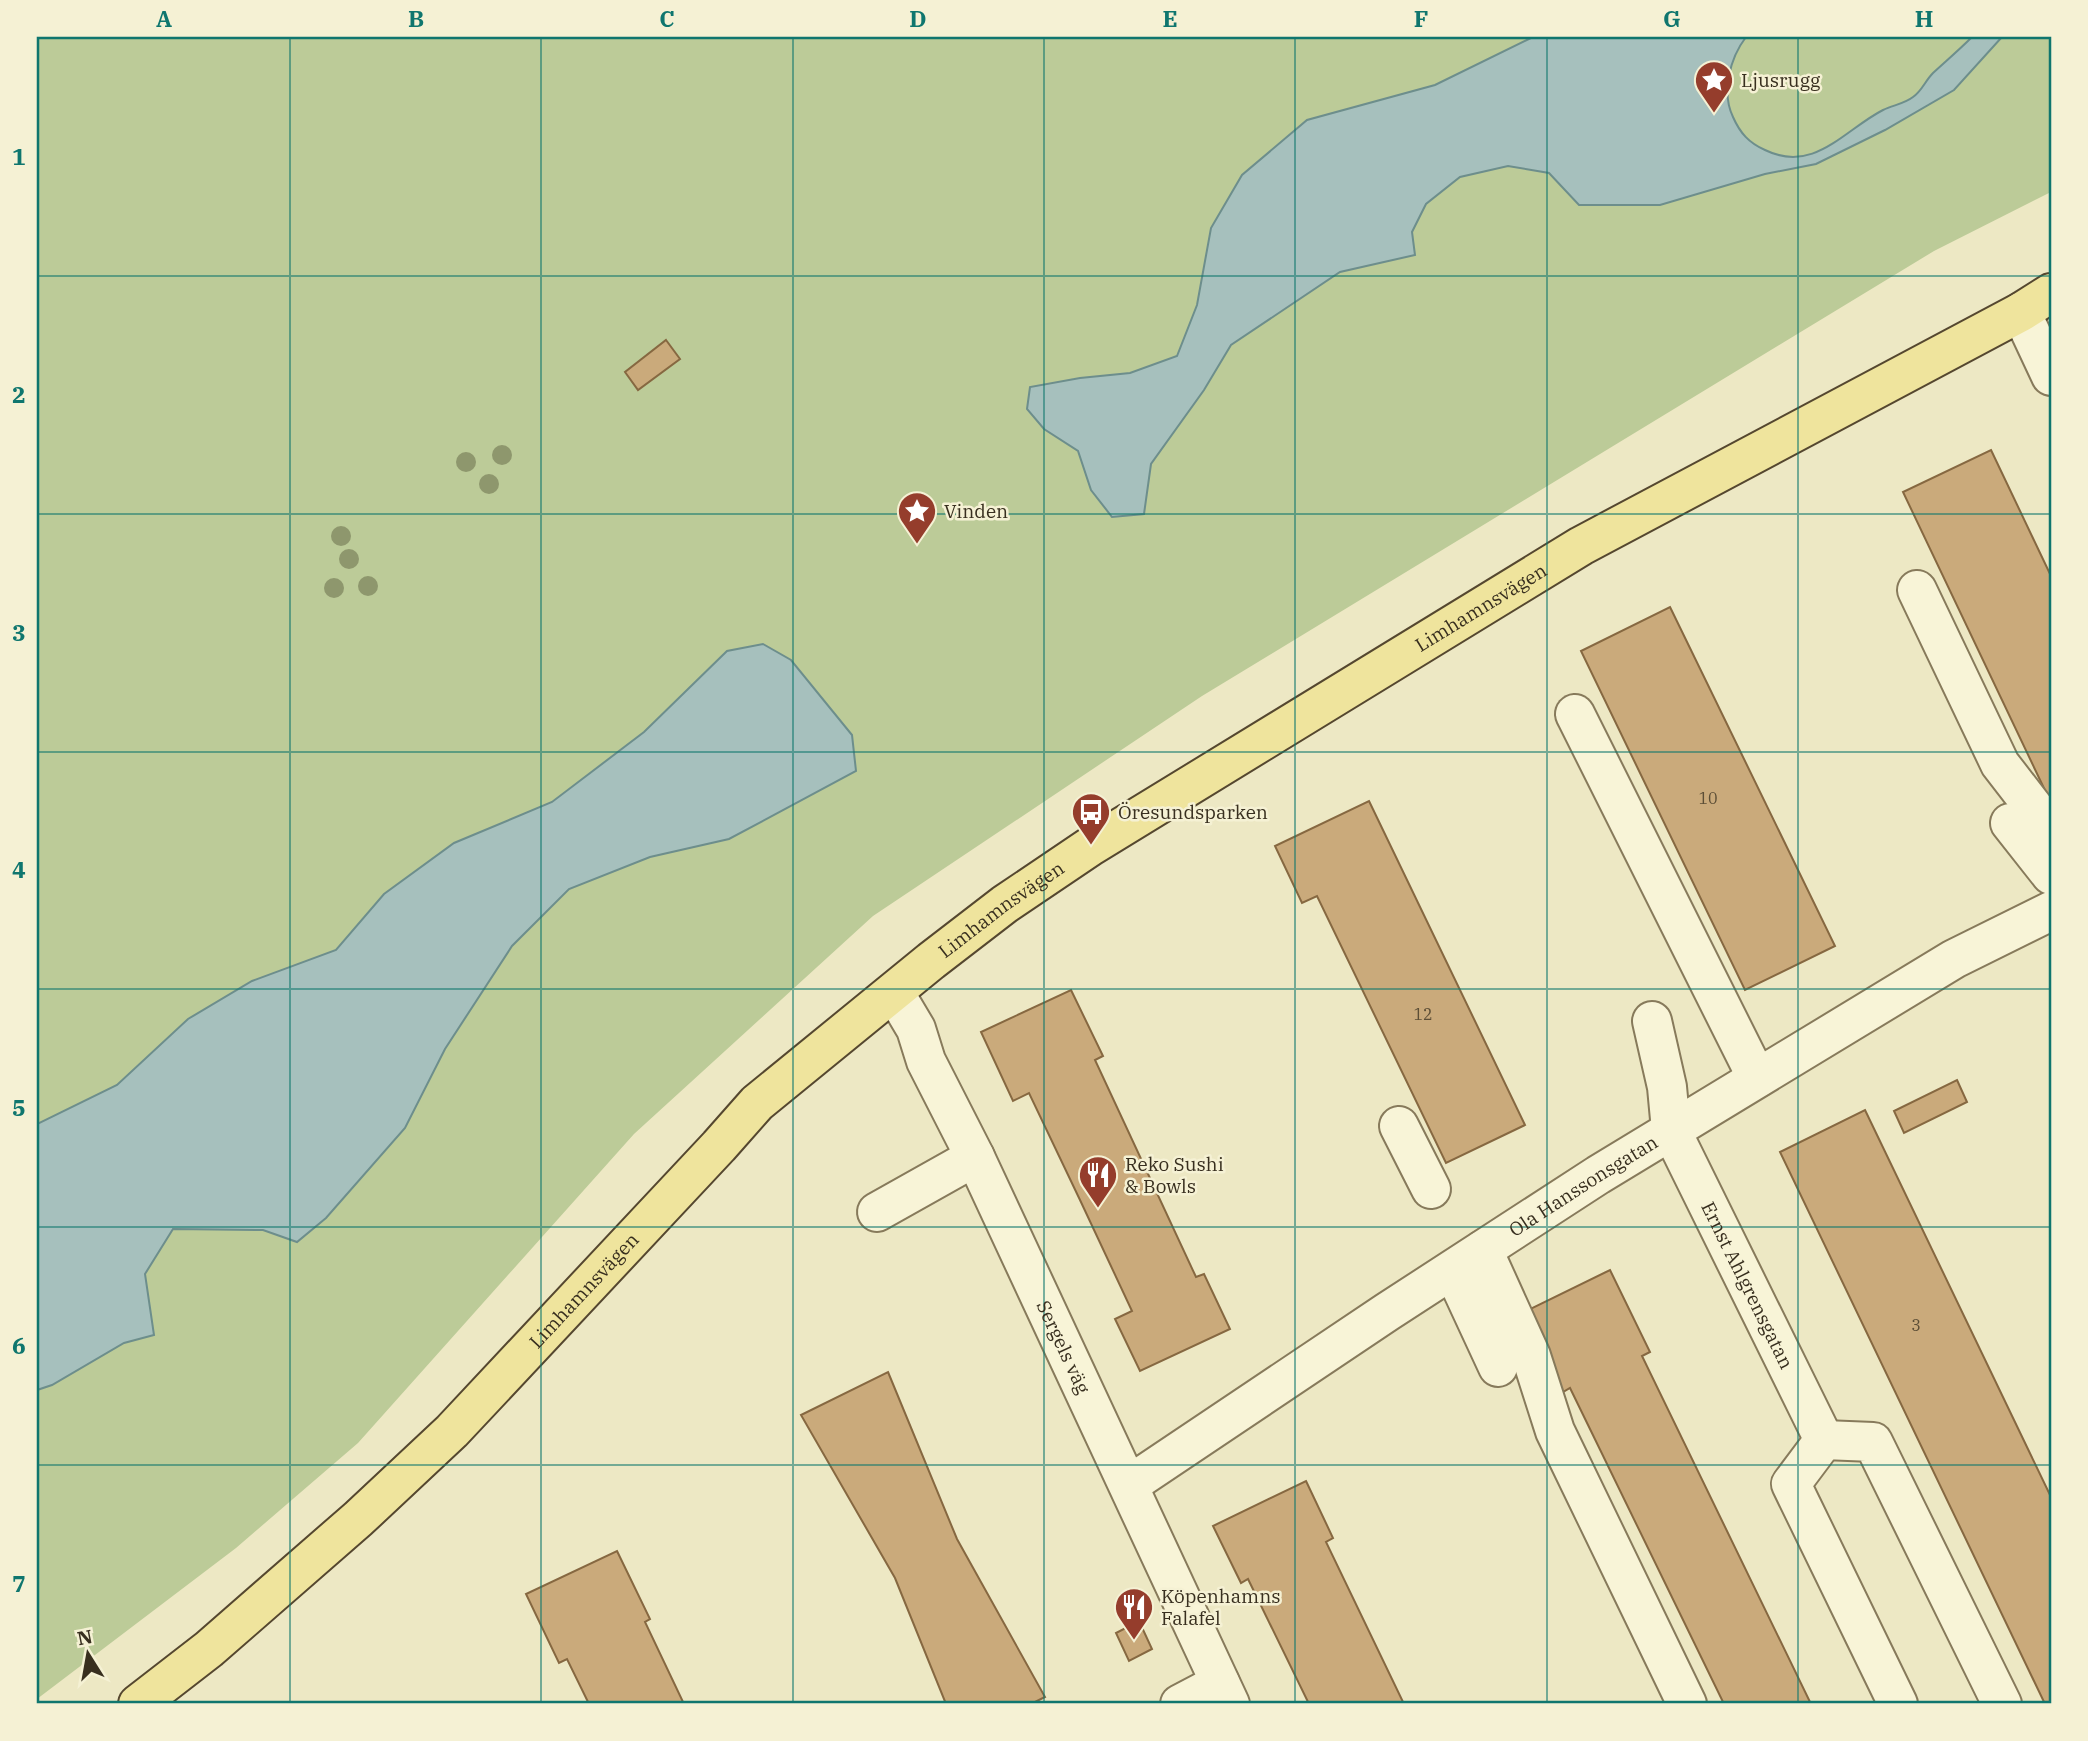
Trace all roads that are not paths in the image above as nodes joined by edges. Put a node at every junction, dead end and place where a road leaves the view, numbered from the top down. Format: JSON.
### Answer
{"nodes":[{"id":1,"x":2036,"y":303,"type":"edge"},
{"id":2,"x":2051,"y":376,"type":"edge"},
{"id":3,"x":1917,"y":590,"type":"dead end"},
{"id":4,"x":1575,"y":714,"type":"dead end"},
{"id":5,"x":2010,"y":822,"type":"dead end"},
{"id":6,"x":2051,"y":830,"type":"edge"},
{"id":7,"x":2051,"y":875,"type":"edge"},
{"id":8,"x":2051,"y":911,"type":"edge"},
{"id":9,"x":894,"y":992,"type":"junction"},
{"id":10,"x":1652,"y":1021,"type":"dead end"},
{"id":11,"x":1756,"y":1078,"type":"junction"},
{"id":12,"x":1399,"y":1126,"type":"dead end"},
{"id":13,"x":1671,"y":1129,"type":"junction"},
{"id":14,"x":975,"y":1157,"type":"junction"},
{"id":15,"x":1431,"y":1189,"type":"dead end"},
{"id":16,"x":877,"y":1212,"type":"dead end"},
{"id":17,"x":1468,"y":1259,"type":"junction"},
{"id":18,"x":1498,"y":1367,"type":"dead end"},
{"id":19,"x":1824,"y":1440,"type":"junction"},
{"id":20,"x":1129,"y":1485,"type":"junction"},
{"id":21,"x":1225,"y":1694,"type":"edge"},
{"id":22,"x":138,"y":1704,"type":"edge"},
{"id":23,"x":1181,"y":1704,"type":"edge"},
{"id":24,"x":1687,"y":1704,"type":"edge"},
{"id":25,"x":1898,"y":1704,"type":"edge"},
{"id":26,"x":2002,"y":1704,"type":"edge"}],
"edges":[{"from":1,"to":2,"type":"street"},
{"from":1,"to":9,"type":"main road","name":"Limhamnsvägen"},
{"from":3,"to":6,"type":"street"},
{"from":4,"to":11,"type":"street"},
{"from":5,"to":7,"type":"street"},
{"from":8,"to":11,"type":"street","name":"Ola Hanssonsgatan"},
{"from":9,"to":14,"type":"street","name":"Sergels väg"},
{"from":9,"to":22,"type":"main road","name":"Limhamnsvägen"},
{"from":10,"to":13,"type":"street"},
{"from":11,"to":13,"type":"street","name":"Ola Hanssonsgatan"},
{"from":12,"to":15,"type":"street"},
{"from":13,"to":17,"type":"street","name":"Ola Hanssonsgatan"},
{"from":13,"to":19,"type":"street","name":"Ernst Ahlgrensgatan"},
{"from":14,"to":16,"type":"street"},
{"from":14,"to":20,"type":"street","name":"Sergels väg"},
{"from":17,"to":18,"type":"street"},
{"from":17,"to":20,"type":"street","name":"Ola Hanssonsgatan"},
{"from":17,"to":24,"type":"street"},
{"from":19,"to":25,"type":"street"},
{"from":19,"to":26,"type":"street"},
{"from":20,"to":21,"type":"street","name":"Sergels väg"},
{"from":21,"to":23,"type":"street"}]}
